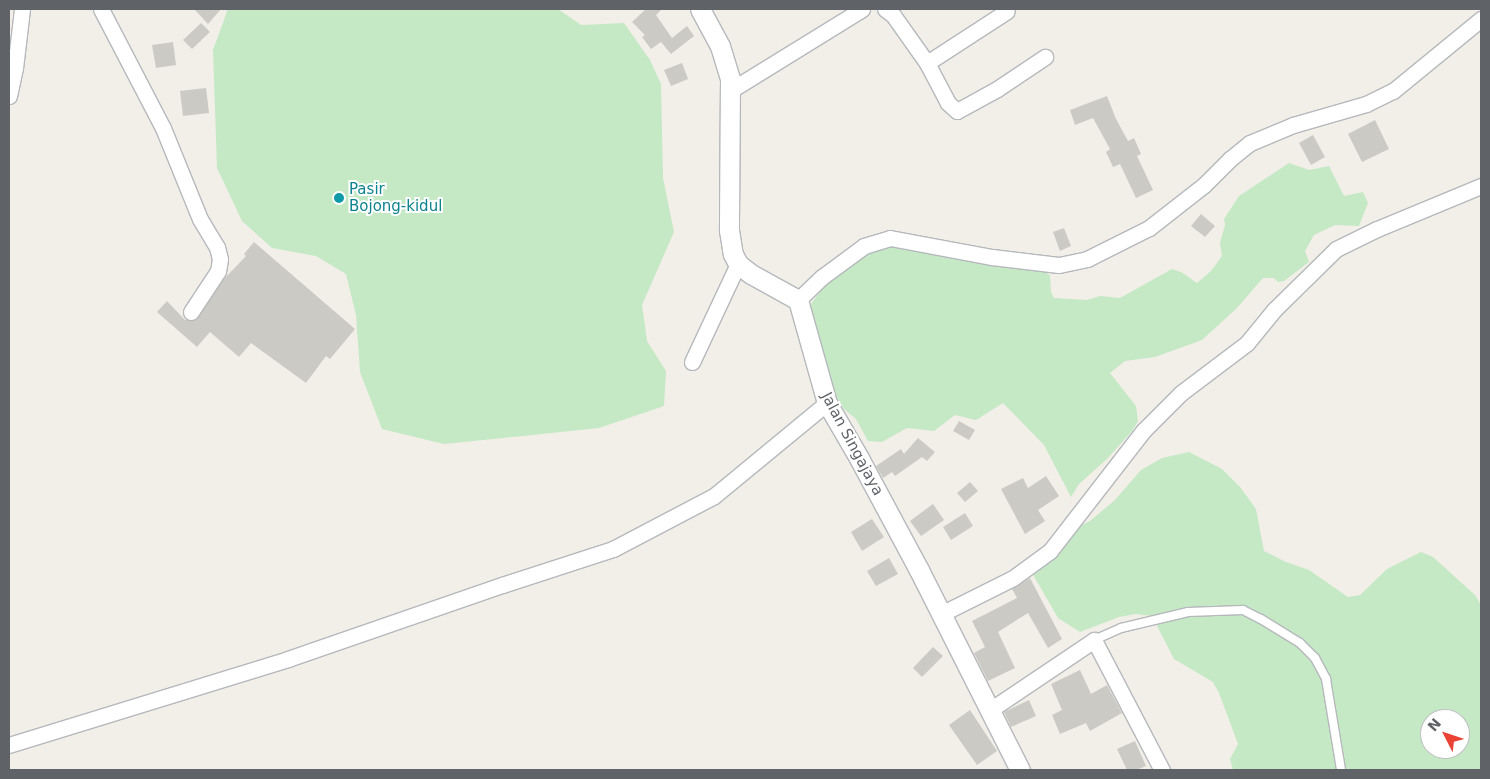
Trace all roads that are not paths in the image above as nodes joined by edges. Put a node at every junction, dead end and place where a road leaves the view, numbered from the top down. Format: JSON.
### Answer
{"nodes":[{"id":1,"x":22,"y":9,"type":"edge"},
{"id":2,"x":101,"y":9,"type":"edge"},
{"id":3,"x":700,"y":9,"type":"edge"},
{"id":4,"x":862,"y":9,"type":"edge"},
{"id":5,"x":1007,"y":10,"type":"dead end"},
{"id":6,"x":893,"y":11,"type":"edge"},
{"id":7,"x":1481,"y":19,"type":"edge"},
{"id":8,"x":1045,"y":57,"type":"dead end"},
{"id":9,"x":927,"y":63,"type":"junction"},
{"id":10,"x":731,"y":90,"type":"junction"},
{"id":11,"x":9,"y":96,"type":"edge"},
{"id":12,"x":1481,"y":186,"type":"edge"},
{"id":13,"x":738,"y":264,"type":"junction"},
{"id":14,"x":798,"y":300,"type":"junction"},
{"id":15,"x":191,"y":312,"type":"dead end"},
{"id":16,"x":692,"y":362,"type":"dead end"},
{"id":17,"x":827,"y":403,"type":"junction"},
{"id":18,"x":941,"y":614,"type":"junction"},
{"id":19,"x":1094,"y":640,"type":"junction"},
{"id":20,"x":990,"y":710,"type":"junction"},
{"id":21,"x":9,"y":744,"type":"edge"},
{"id":22,"x":1020,"y":770,"type":"edge"},
{"id":23,"x":1162,"y":770,"type":"edge"},
{"id":24,"x":1341,"y":770,"type":"edge"}],
"edges":[{"from":1,"to":11,"type":"street"},
{"from":2,"to":15,"type":"street"},
{"from":3,"to":10,"type":"street"},
{"from":4,"to":10,"type":"street"},
{"from":5,"to":9,"type":"street"},
{"from":6,"to":9,"type":"street"},
{"from":7,"to":14,"type":"street"},
{"from":8,"to":9,"type":"street"},
{"from":10,"to":13,"type":"street"},
{"from":12,"to":18,"type":"street"},
{"from":13,"to":14,"type":"street"},
{"from":13,"to":16,"type":"street"},
{"from":14,"to":17,"type":"street","name":"Jalan Singajaya"},
{"from":17,"to":18,"type":"street","name":"Jalan Singajaya"},
{"from":17,"to":21,"type":"street"},
{"from":18,"to":20,"type":"street","name":"Jalan Singajaya"},
{"from":19,"to":20,"type":"street"},
{"from":19,"to":23,"type":"street"},
{"from":19,"to":24,"type":"lane"},
{"from":20,"to":22,"type":"street","name":"Jalan Singajaya"}]}
